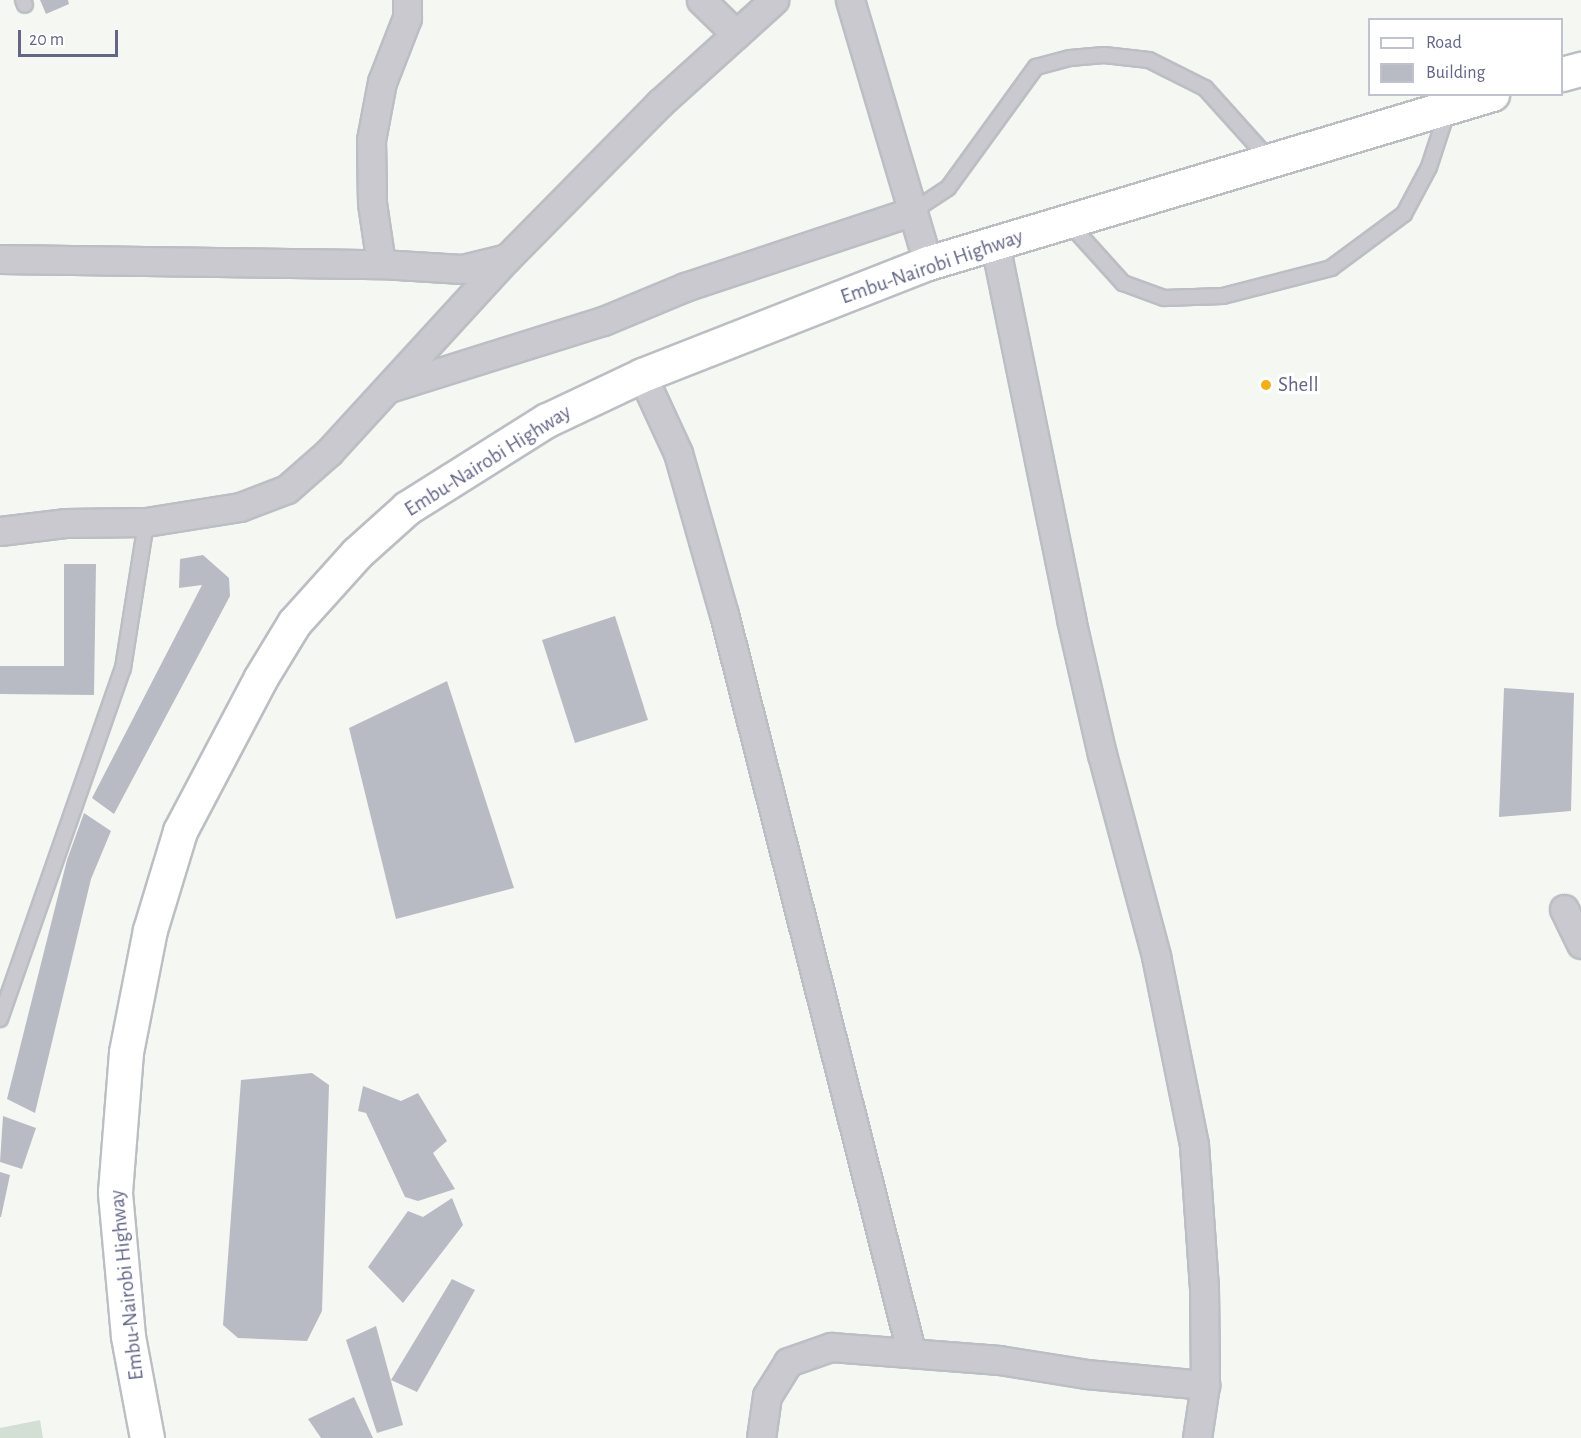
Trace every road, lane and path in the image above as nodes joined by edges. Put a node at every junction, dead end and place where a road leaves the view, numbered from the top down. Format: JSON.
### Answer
{"nodes":[{"id":1,"x":407,"y":0,"type":"edge"},
{"id":2,"x":701,"y":0,"type":"edge"},
{"id":3,"x":774,"y":0,"type":"edge"},
{"id":4,"x":850,"y":0,"type":"edge"},
{"id":5,"x":736,"y":34,"type":"junction"},
{"id":6,"x":1581,"y":69,"type":"edge"},
{"id":7,"x":1563,"y":75,"type":"edge"},
{"id":8,"x":1485,"y":96,"type":"edge"},
{"id":9,"x":1448,"y":107,"type":"junction"},
{"id":10,"x":1269,"y":159,"type":"junction"},
{"id":11,"x":914,"y":211,"type":"junction"},
{"id":12,"x":1067,"y":221,"type":"junction"},
{"id":13,"x":995,"y":243,"type":"junction"},
{"id":14,"x":507,"y":258,"type":"junction"},
{"id":15,"x":0,"y":259,"type":"edge"},
{"id":16,"x":928,"y":263,"type":"junction"},
{"id":17,"x":381,"y":264,"type":"junction"},
{"id":18,"x":642,"y":375,"type":"junction"},
{"id":19,"x":391,"y":387,"type":"junction"},
{"id":20,"x":146,"y":522,"type":"junction"},
{"id":21,"x":0,"y":531,"type":"edge"},
{"id":22,"x":1564,"y":909,"type":"dead end"},
{"id":23,"x":1581,"y":944,"type":"edge"},
{"id":24,"x":0,"y":1019,"type":"edge"},
{"id":25,"x":911,"y":1351,"type":"junction"},
{"id":26,"x":1205,"y":1385,"type":"junction"},
{"id":27,"x":147,"y":1438,"type":"edge"},
{"id":28,"x":761,"y":1438,"type":"edge"},
{"id":29,"x":1197,"y":1438,"type":"edge"}],
"edges":[{"from":1,"to":17,"type":"street"},
{"from":2,"to":5,"type":"street"},
{"from":3,"to":5,"type":"street"},
{"from":4,"to":11,"type":"street"},
{"from":5,"to":14,"type":"street"},
{"from":6,"to":7,"type":"main road"},
{"from":8,"to":9,"type":"main road","name":"Embu-Nairobi Highway"},
{"from":9,"to":10,"type":"main road","name":"Embu-Nairobi Highway"},
{"from":9,"to":12,"type":"lane"},
{"from":10,"to":11,"type":"lane"},
{"from":10,"to":12,"type":"main road","name":"Embu-Nairobi Highway"},
{"from":11,"to":16,"type":"street"},
{"from":11,"to":19,"type":"street"},
{"from":12,"to":13,"type":"main road","name":"Embu-Nairobi Highway"},
{"from":13,"to":16,"type":"main road","name":"Embu-Nairobi Highway"},
{"from":13,"to":26,"type":"street"},
{"from":14,"to":17,"type":"street"},
{"from":14,"to":19,"type":"street"},
{"from":15,"to":17,"type":"street"},
{"from":16,"to":18,"type":"main road","name":"Embu-Nairobi Highway"},
{"from":18,"to":25,"type":"street"},
{"from":18,"to":27,"type":"main road","name":"Embu-Nairobi Highway"},
{"from":19,"to":20,"type":"street"},
{"from":20,"to":21,"type":"street"},
{"from":20,"to":24,"type":"lane"},
{"from":22,"to":23,"type":"street"},
{"from":25,"to":26,"type":"street"},
{"from":25,"to":28,"type":"street"},
{"from":26,"to":29,"type":"street"}]}
